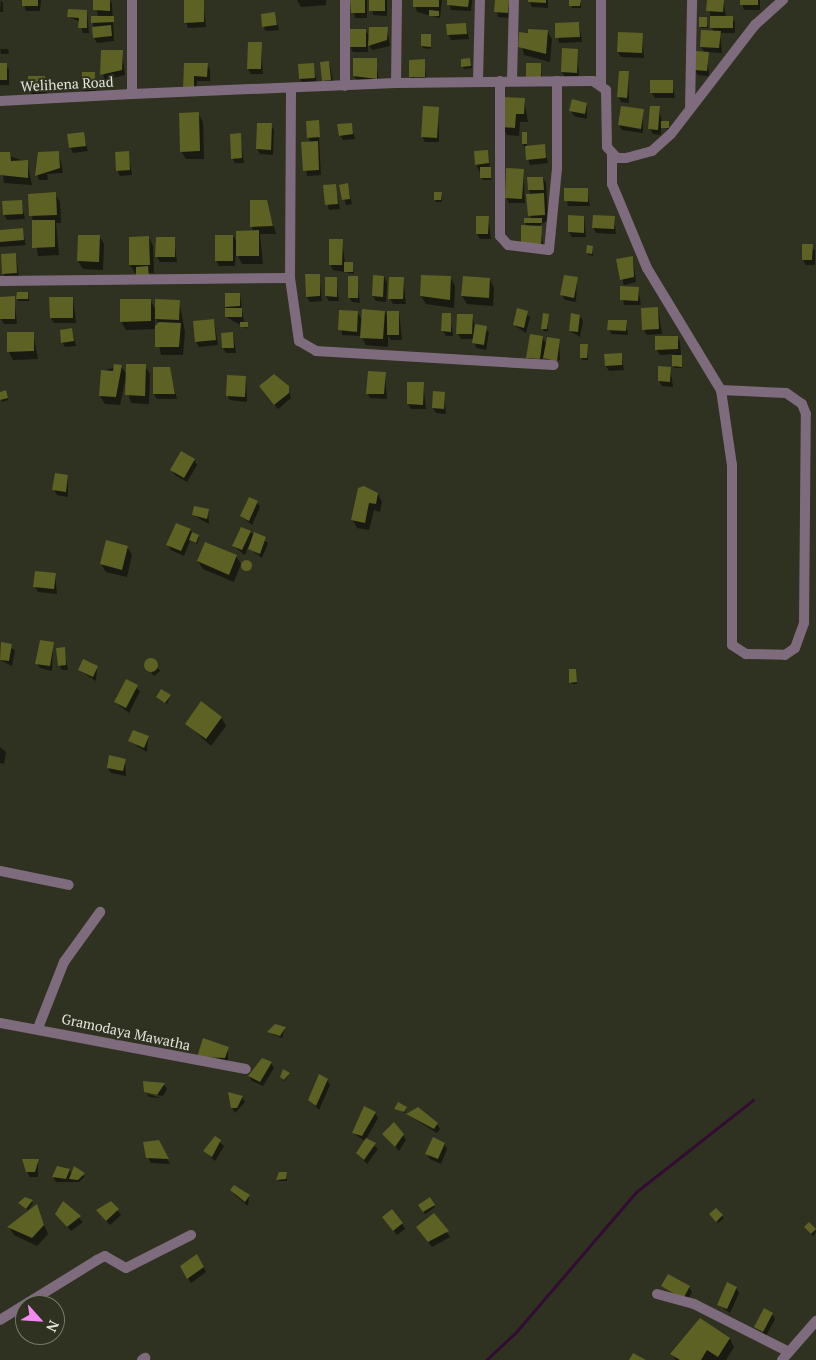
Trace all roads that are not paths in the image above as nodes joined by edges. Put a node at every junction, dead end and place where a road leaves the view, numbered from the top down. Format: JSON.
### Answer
{"nodes":[{"id":1,"x":132,"y":0,"type":"edge"},
{"id":2,"x":345,"y":0,"type":"edge"},
{"id":3,"x":397,"y":0,"type":"edge"},
{"id":4,"x":480,"y":0,"type":"edge"},
{"id":5,"x":514,"y":0,"type":"edge"},
{"id":6,"x":601,"y":0,"type":"edge"},
{"id":7,"x":692,"y":0,"type":"edge"},
{"id":8,"x":781,"y":1,"type":"edge"},
{"id":9,"x":478,"y":81,"type":"junction"},
{"id":10,"x":500,"y":81,"type":"junction"},
{"id":11,"x":512,"y":81,"type":"junction"},
{"id":12,"x":557,"y":81,"type":"junction"},
{"id":13,"x":396,"y":83,"type":"junction"},
{"id":14,"x":601,"y":84,"type":"junction"},
{"id":15,"x":345,"y":86,"type":"junction"},
{"id":16,"x":291,"y":89,"type":"junction"},
{"id":17,"x":132,"y":94,"type":"junction"},
{"id":18,"x":0,"y":101,"type":"edge"},
{"id":19,"x":690,"y":109,"type":"junction"},
{"id":20,"x":612,"y":154,"type":"junction"},
{"id":21,"x":290,"y":278,"type":"junction"},
{"id":22,"x":0,"y":280,"type":"edge"},
{"id":23,"x":554,"y":365,"type":"dead end"},
{"id":24,"x":721,"y":390,"type":"junction"},
{"id":25,"x":0,"y":871,"type":"edge"},
{"id":26,"x":69,"y":885,"type":"dead end"},
{"id":27,"x":100,"y":912,"type":"dead end"},
{"id":28,"x":0,"y":1023,"type":"edge"},
{"id":29,"x":38,"y":1028,"type":"junction"},
{"id":30,"x":246,"y":1069,"type":"dead end"},
{"id":31,"x":190,"y":1235,"type":"dead end"},
{"id":32,"x":657,"y":1294,"type":"dead end"},
{"id":33,"x":0,"y":1320,"type":"edge"},
{"id":34,"x":816,"y":1321,"type":"edge"},
{"id":35,"x":786,"y":1356,"type":"edge"}],
"edges":[{"from":1,"to":17,"type":"street","name":"Welihena Road"},
{"from":2,"to":15,"type":"street"},
{"from":3,"to":13,"type":"street"},
{"from":4,"to":9,"type":"street"},
{"from":5,"to":11,"type":"street"},
{"from":6,"to":14,"type":"street"},
{"from":7,"to":19,"type":"street"},
{"from":8,"to":19,"type":"street"},
{"from":9,"to":10,"type":"street"},
{"from":9,"to":13,"type":"street"},
{"from":10,"to":11,"type":"street"},
{"from":10,"to":12,"type":"street"},
{"from":11,"to":12,"type":"street"},
{"from":12,"to":14,"type":"street"},
{"from":13,"to":15,"type":"street"},
{"from":14,"to":20,"type":"street"},
{"from":15,"to":16,"type":"street"},
{"from":16,"to":17,"type":"street"},
{"from":16,"to":21,"type":"street"},
{"from":17,"to":18,"type":"street","name":"Welihena Road"},
{"from":19,"to":20,"type":"street"},
{"from":20,"to":24,"type":"street"},
{"from":21,"to":22,"type":"street"},
{"from":21,"to":23,"type":"street"},
{"from":24,"to":24,"type":"street"},
{"from":25,"to":26,"type":"street"},
{"from":27,"to":29,"type":"street"},
{"from":28,"to":29,"type":"street","name":"Gramodaya Mawatha"},
{"from":29,"to":30,"type":"street","name":"Gramodaya Mawatha"},
{"from":31,"to":33,"type":"street"},
{"from":32,"to":35,"type":"street"},
{"from":34,"to":35,"type":"street"}]}
